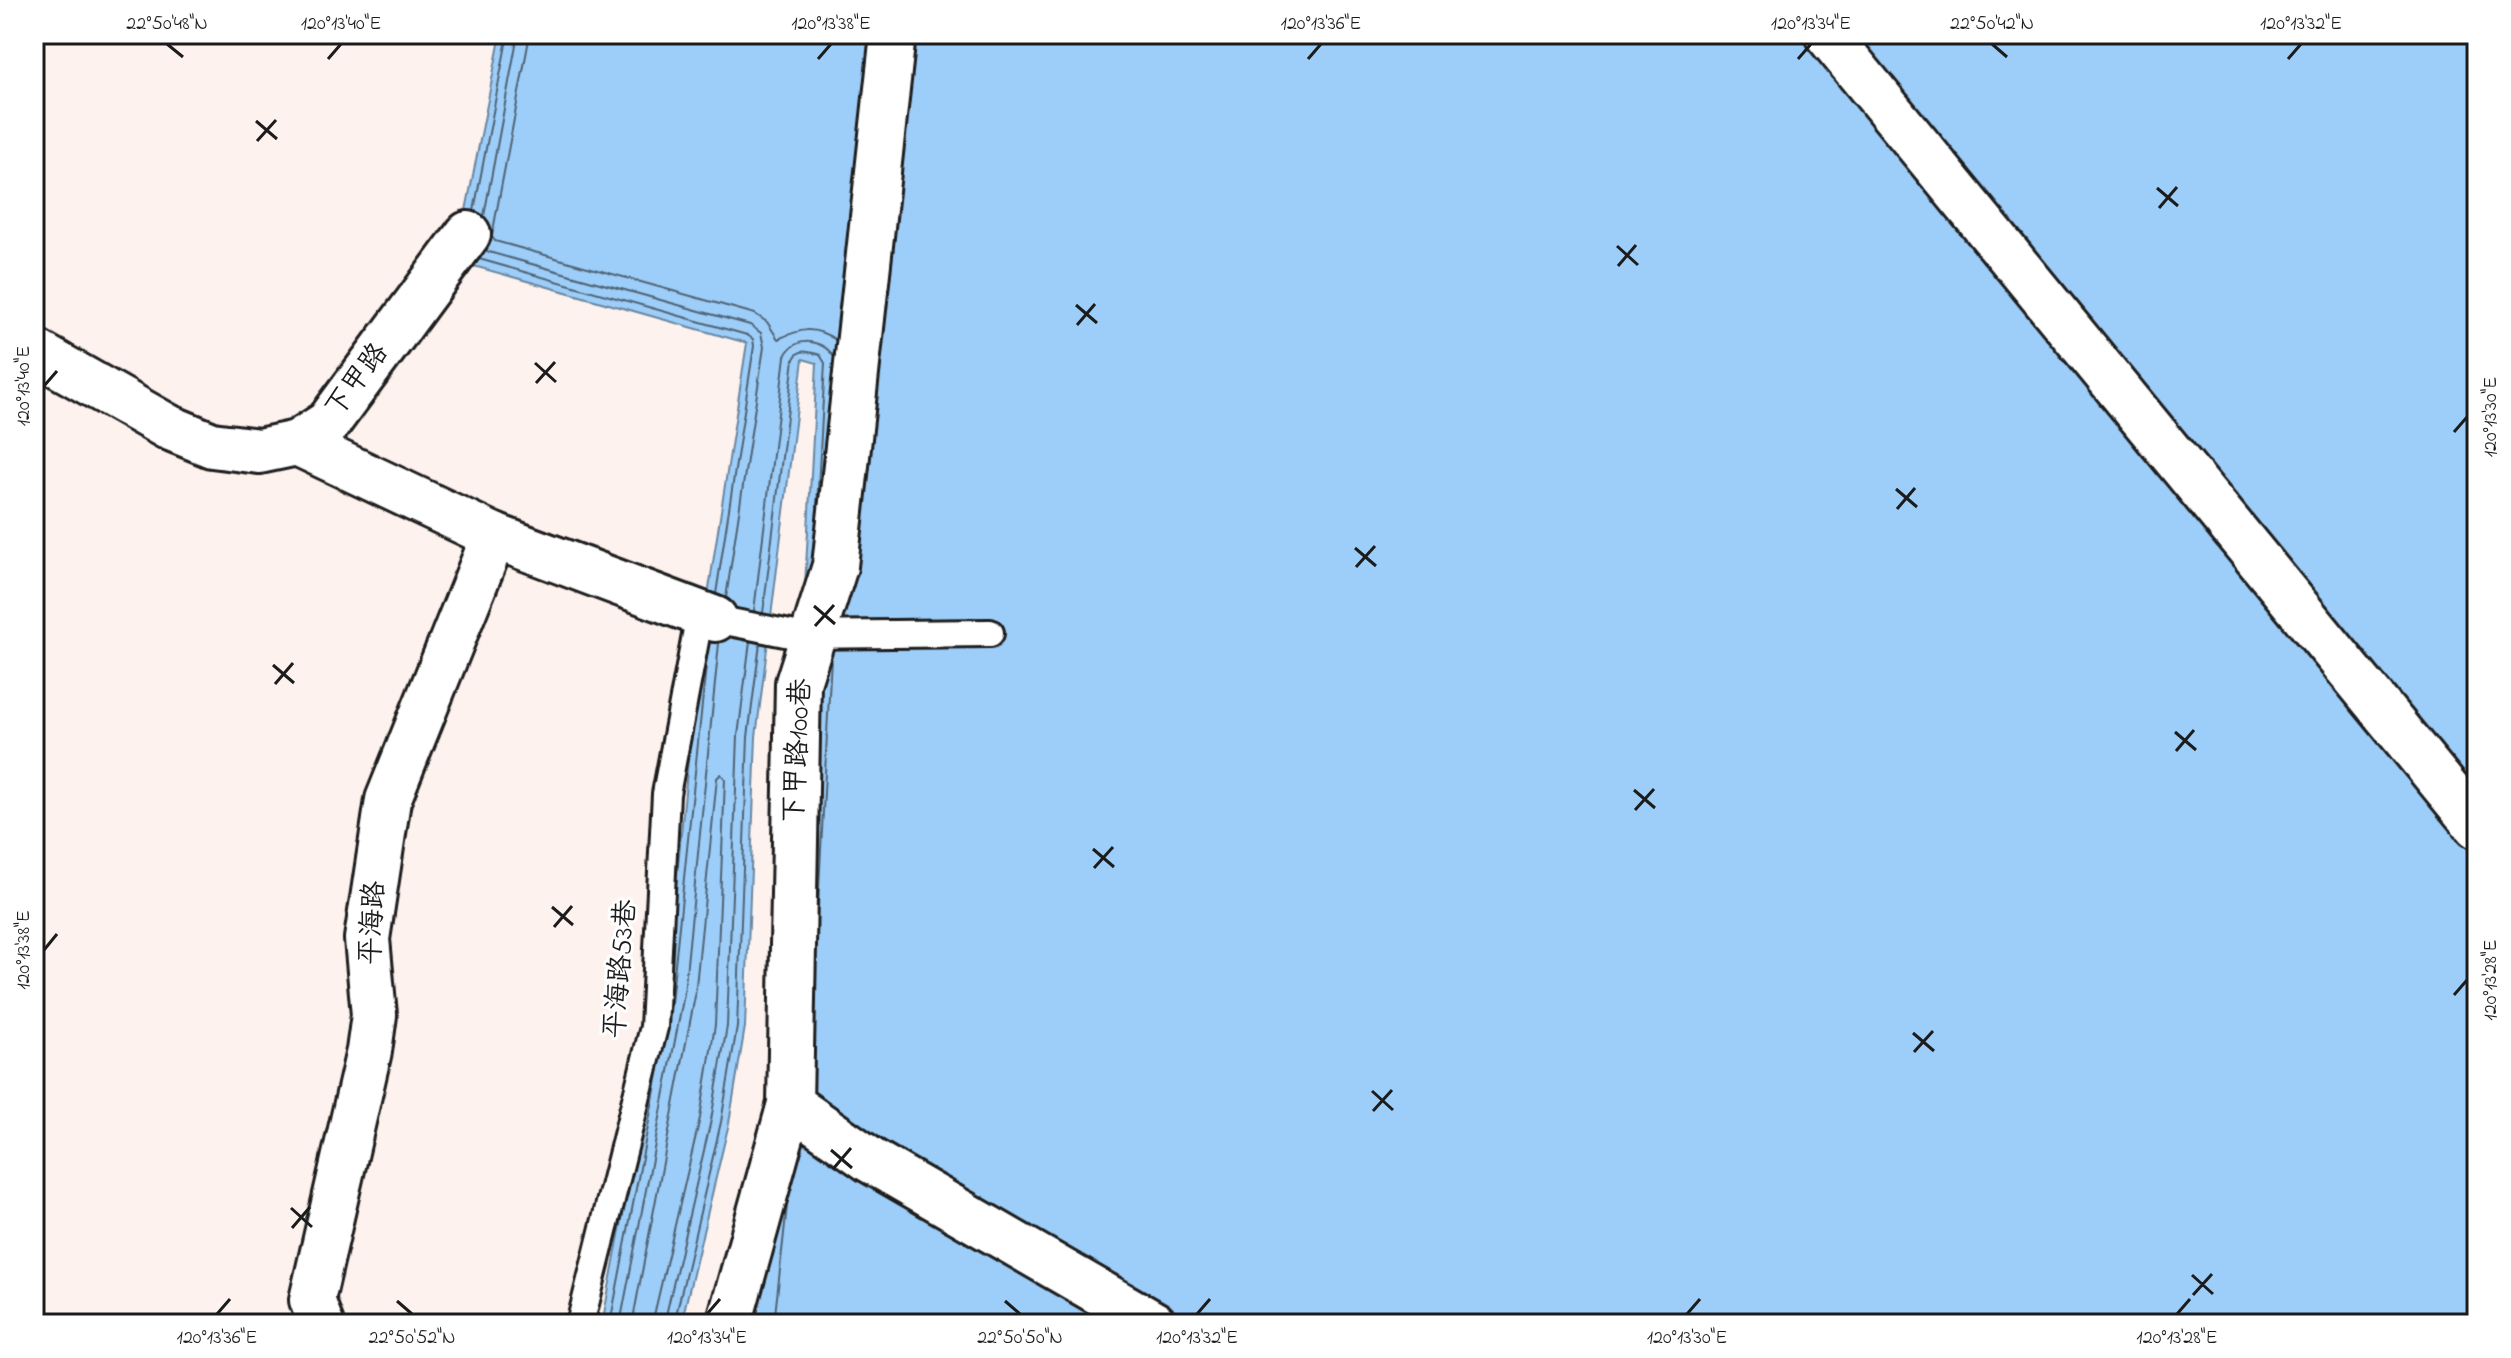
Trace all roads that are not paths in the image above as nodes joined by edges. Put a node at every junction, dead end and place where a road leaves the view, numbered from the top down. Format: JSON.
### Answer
{"nodes":[{"id":1,"x":893,"y":34,"type":"edge"},
{"id":2,"x":1827,"y":34,"type":"edge"},
{"id":3,"x":468,"y":234,"type":"dead end"},
{"id":4,"x":34,"y":351,"type":"edge"},
{"id":5,"x":297,"y":443,"type":"junction"},
{"id":6,"x":494,"y":536,"type":"junction"},
{"id":7,"x":708,"y":616,"type":"junction"},
{"id":8,"x":990,"y":633,"type":"dead end"},
{"id":9,"x":804,"y":635,"type":"junction"},
{"id":10,"x":2477,"y":826,"type":"edge"},
{"id":11,"x":790,"y":1104,"type":"junction"},
{"id":12,"x":321,"y":1324,"type":"edge"},
{"id":13,"x":580,"y":1324,"type":"edge"},
{"id":14,"x":729,"y":1324,"type":"edge"},
{"id":15,"x":1154,"y":1324,"type":"edge"}],
"edges":[{"from":1,"to":9,"type":"street","name":"下甲路100巷"},
{"from":2,"to":10,"type":"street"},
{"from":3,"to":5,"type":"street","name":"下甲路"},
{"from":4,"to":5,"type":"street","name":"下甲路"},
{"from":5,"to":6,"type":"street"},
{"from":6,"to":7,"type":"street"},
{"from":6,"to":12,"type":"street","name":"平海路"},
{"from":7,"to":9,"type":"lane"},
{"from":7,"to":13,"type":"lane","name":"平海路53巷"},
{"from":8,"to":9,"type":"lane"},
{"from":9,"to":11,"type":"street","name":"下甲路100巷"},
{"from":11,"to":14,"type":"street","name":"下甲路100巷"},
{"from":11,"to":15,"type":"street"}]}
